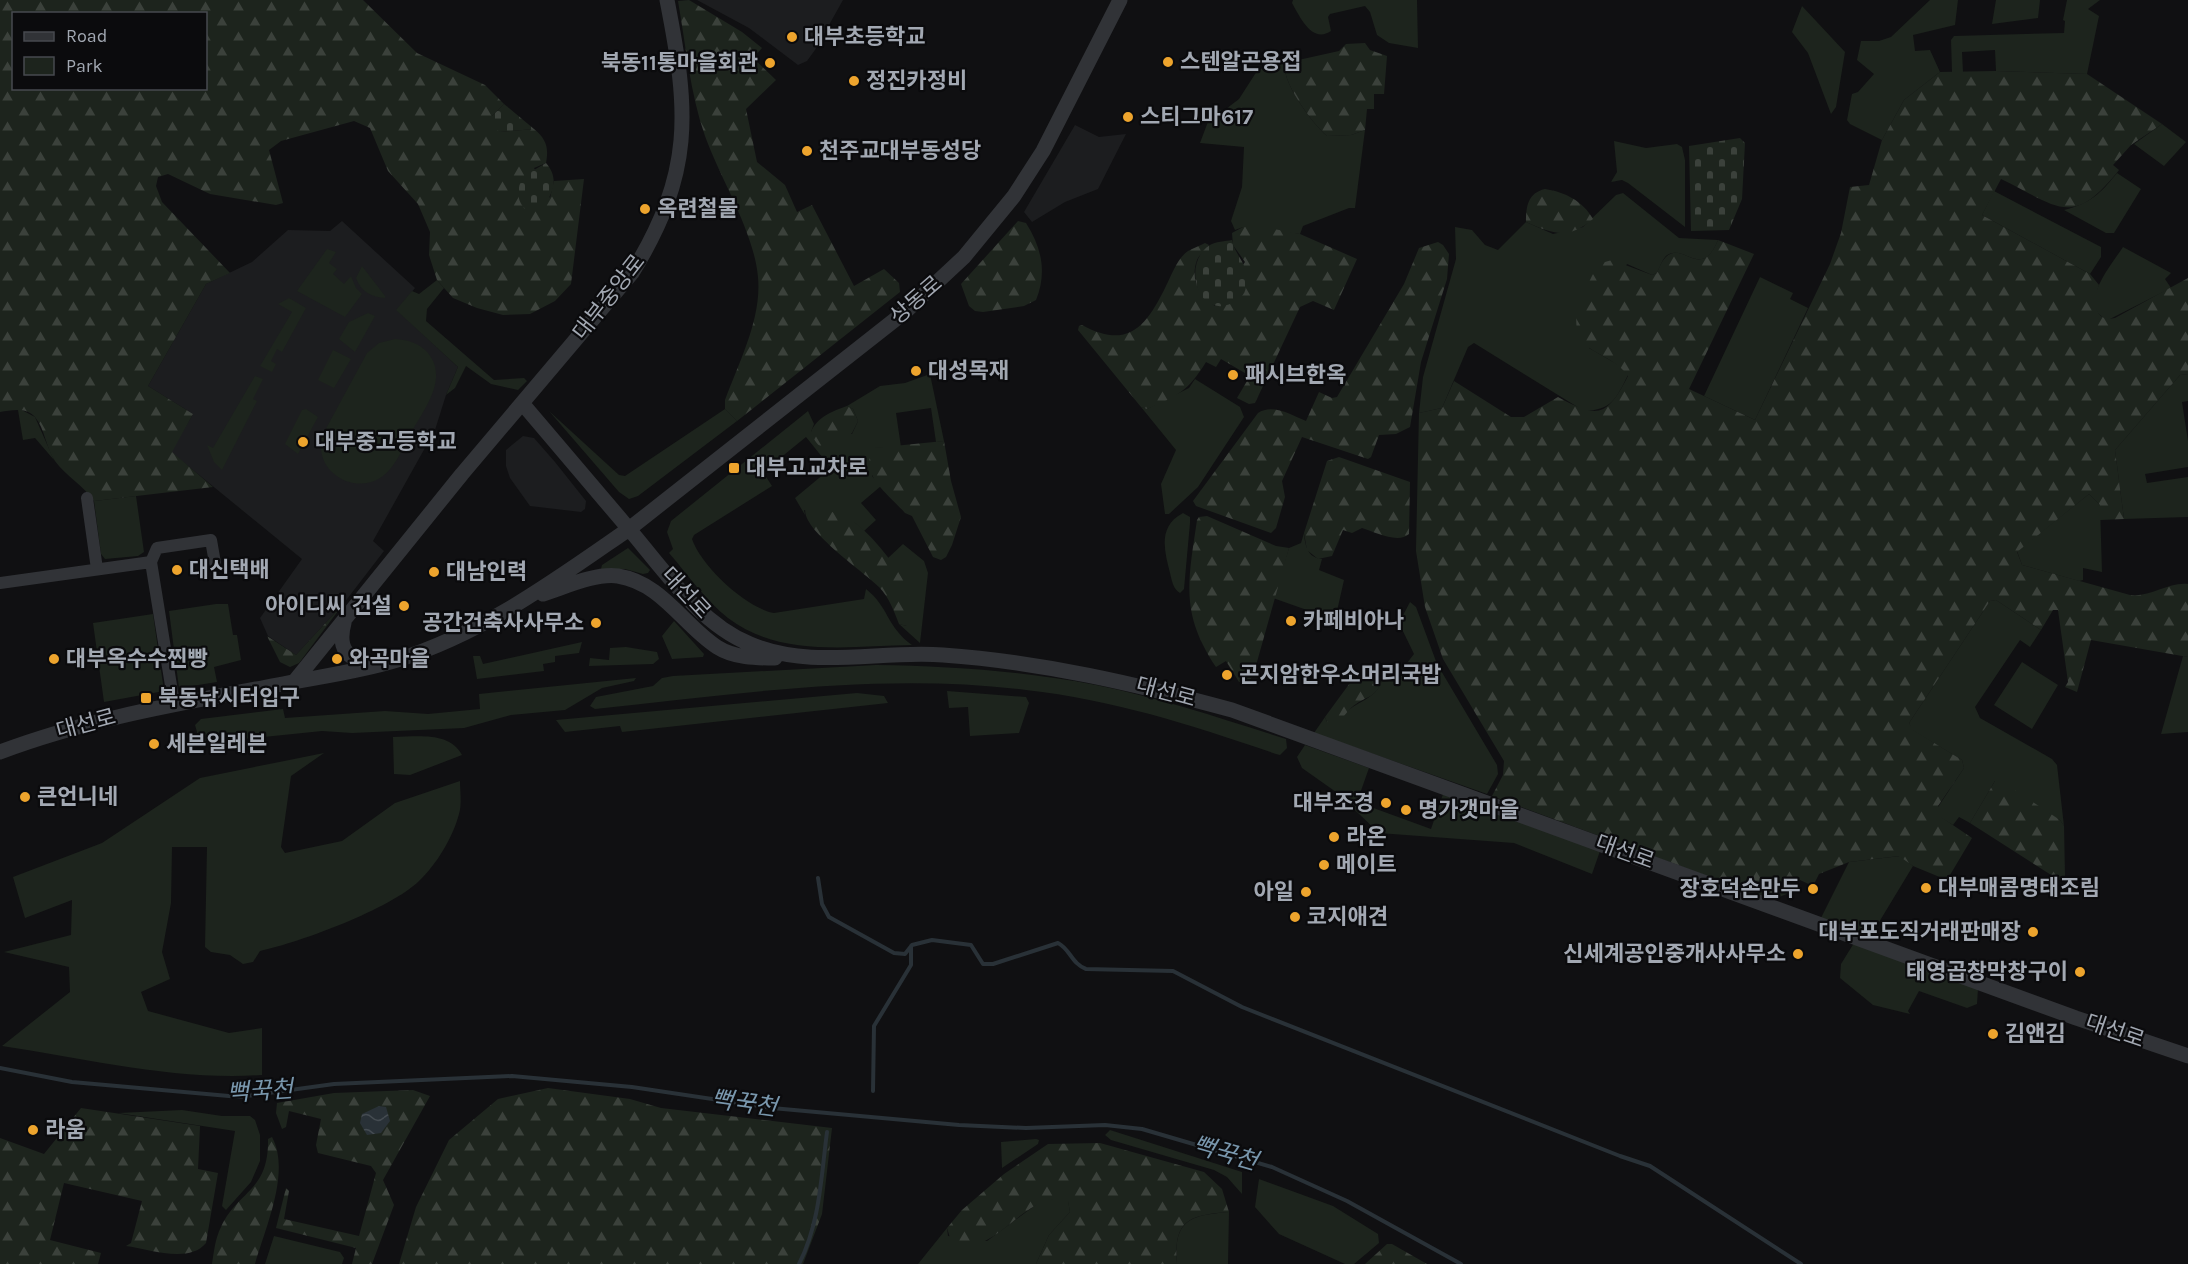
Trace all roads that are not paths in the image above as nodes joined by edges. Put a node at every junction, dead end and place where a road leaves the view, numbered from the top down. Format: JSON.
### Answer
{"nodes":[{"id":1,"x":667,"y":0,"type":"edge"},
{"id":2,"x":1120,"y":0,"type":"edge"},
{"id":3,"x":522,"y":403,"type":"junction"},
{"id":4,"x":87,"y":498,"type":"dead end"},
{"id":5,"x":629,"y":529,"type":"junction"},
{"id":6,"x":151,"y":562,"type":"junction"},
{"id":7,"x":215,"y":563,"type":"dead end"},
{"id":8,"x":96,"y":569,"type":"junction"},
{"id":9,"x":0,"y":583,"type":"edge"},
{"id":10,"x":528,"y":598,"type":"junction"},
{"id":11,"x":345,"y":622,"type":"junction"},
{"id":12,"x":808,"y":658,"type":"junction"},
{"id":13,"x":373,"y":666,"type":"junction"},
{"id":14,"x":294,"y":682,"type":"junction"},
{"id":15,"x":174,"y":704,"type":"junction"},
{"id":16,"x":0,"y":752,"type":"edge"},
{"id":17,"x":2188,"y":1056,"type":"edge"}],
"edges":[{"from":1,"to":3,"type":"street","name":"대부중앙로"},
{"from":2,"to":5,"type":"street","name":"상동로"},
{"from":3,"to":5,"type":"street"},
{"from":3,"to":11,"type":"street","name":"대부중앙로"},
{"from":4,"to":8,"type":"street"},
{"from":5,"to":10,"type":"street","name":"대선로"},
{"from":5,"to":12,"type":"street","name":"대선로"},
{"from":6,"to":7,"type":"street"},
{"from":6,"to":8,"type":"street"},
{"from":6,"to":15,"type":"street"},
{"from":8,"to":9,"type":"street"},
{"from":10,"to":12,"type":"street"},
{"from":10,"to":13,"type":"street","name":"대선로"},
{"from":11,"to":13,"type":"street"},
{"from":11,"to":14,"type":"street","name":"대부중앙로"},
{"from":12,"to":17,"type":"street","name":"대선로"},
{"from":13,"to":14,"type":"street","name":"대선로"},
{"from":14,"to":15,"type":"street","name":"대선로"},
{"from":15,"to":16,"type":"street","name":"대선로"}]}
